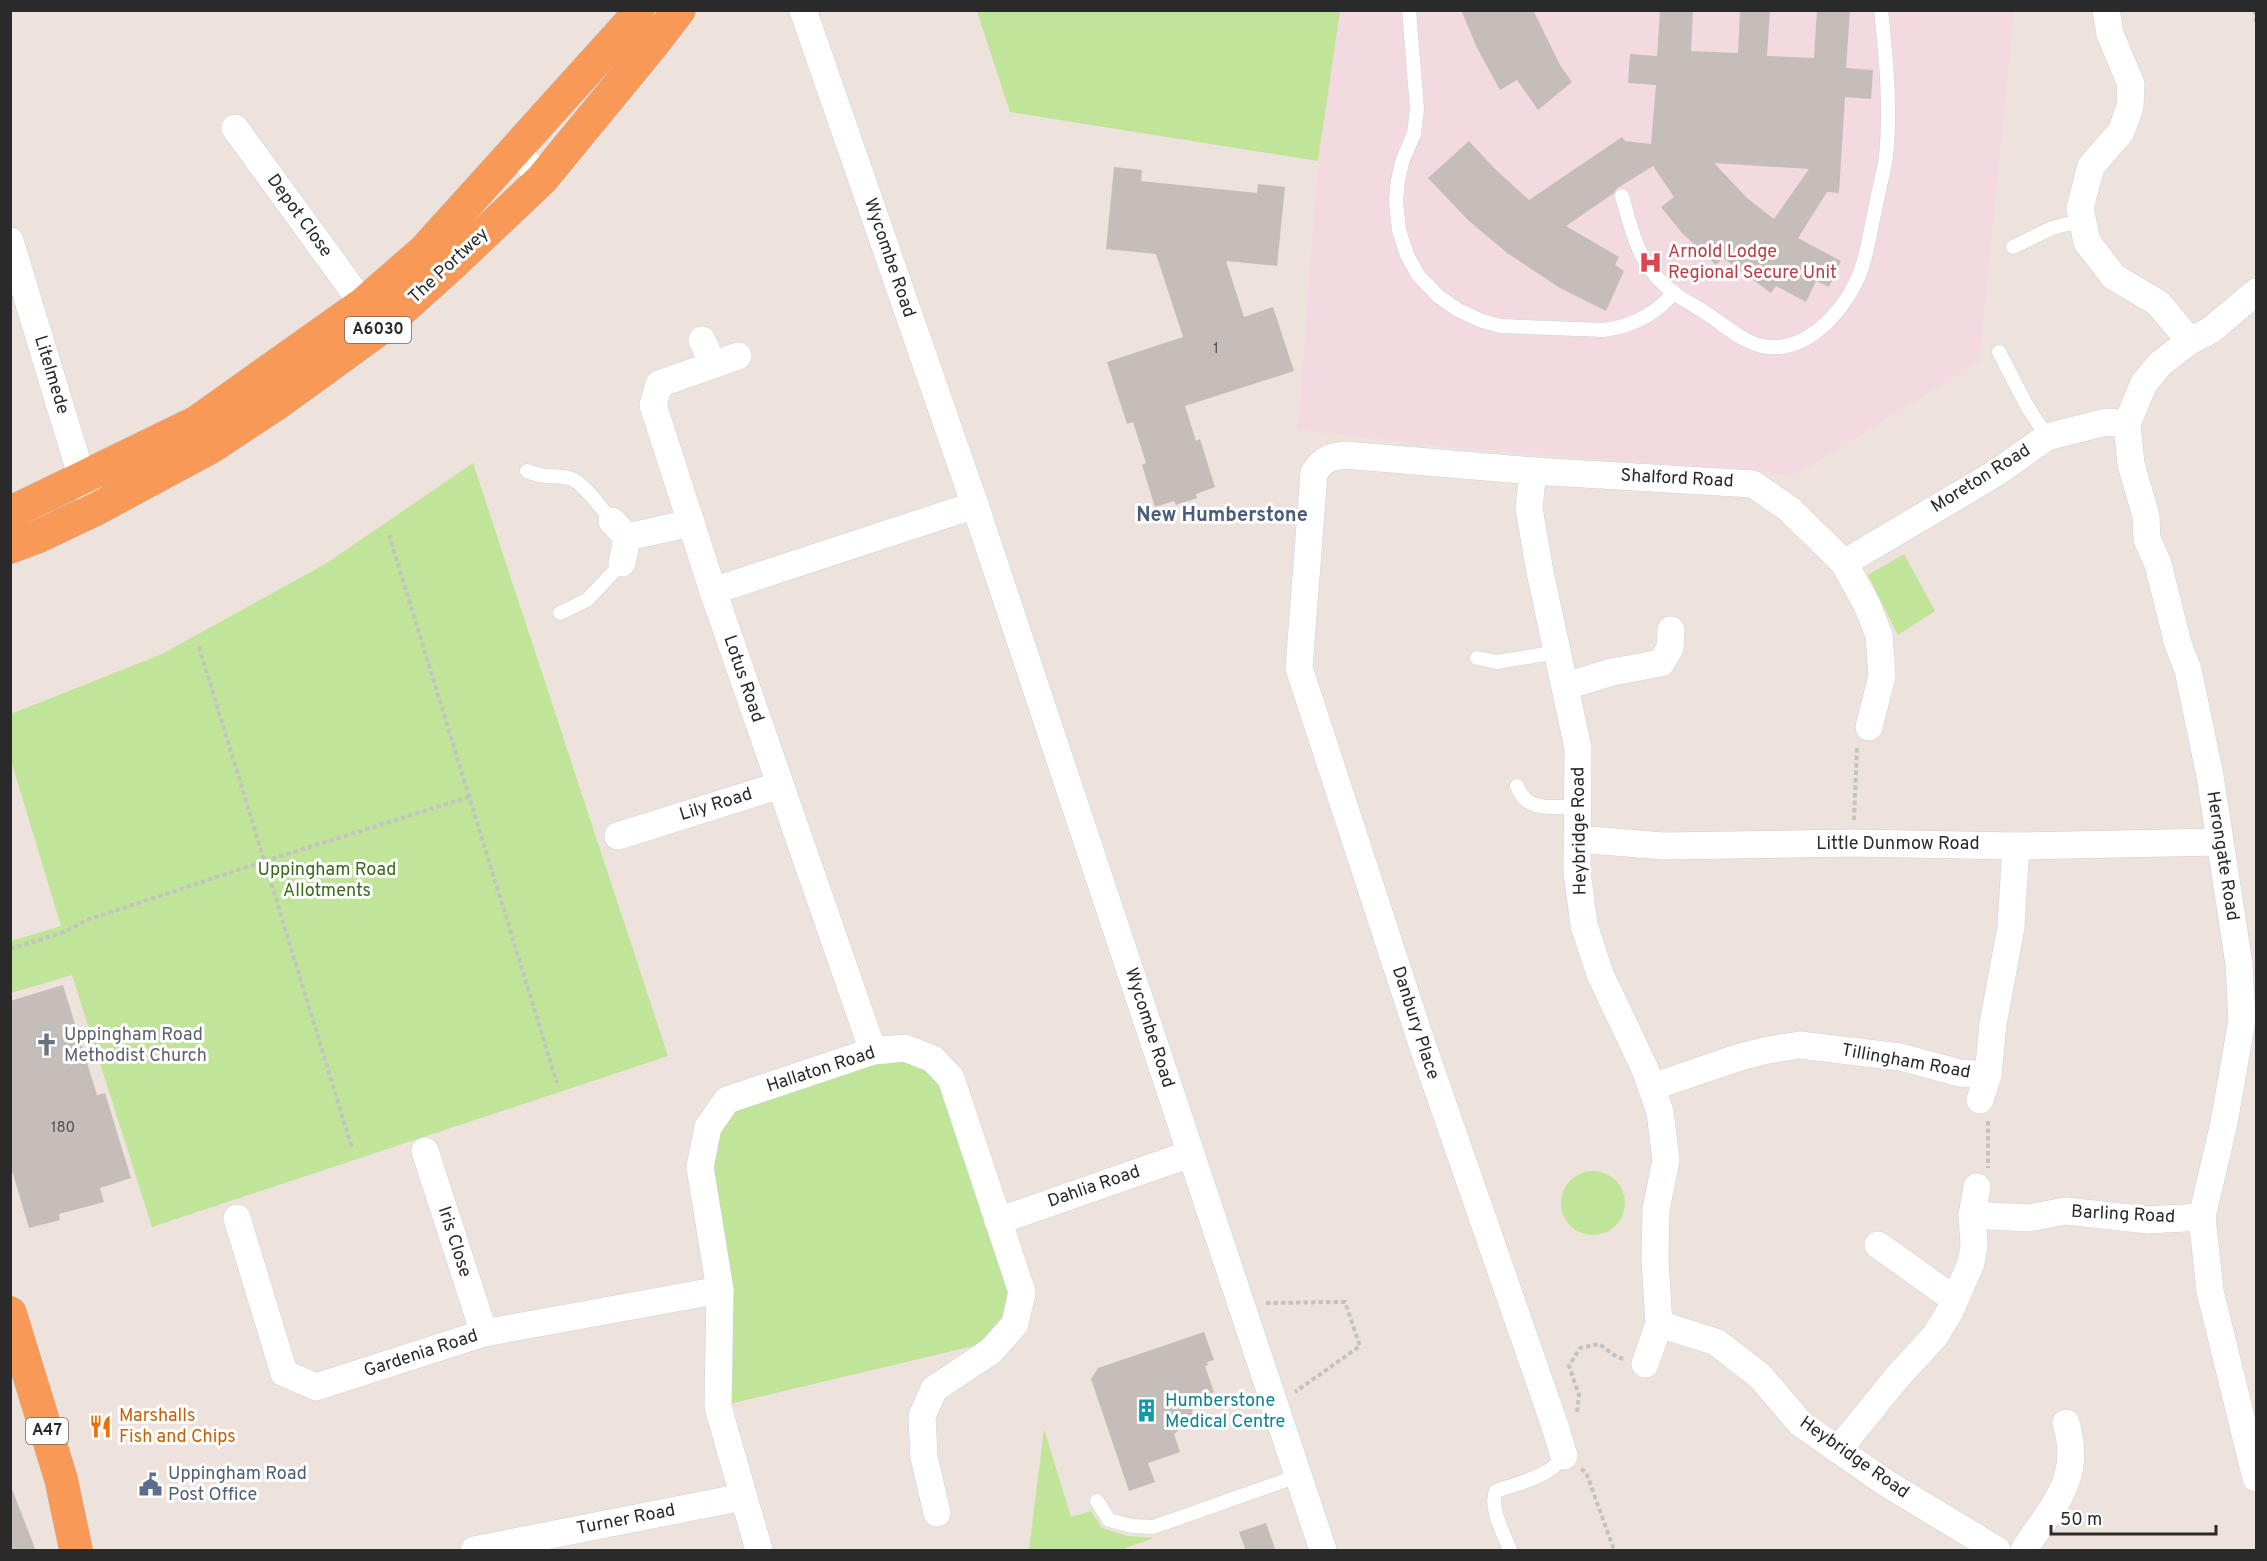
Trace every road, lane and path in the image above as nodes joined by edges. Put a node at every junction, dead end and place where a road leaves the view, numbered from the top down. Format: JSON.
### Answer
{"nodes":[{"id":1,"x":638,"y":10,"type":"edge"},
{"id":2,"x":679,"y":10,"type":"edge"},
{"id":3,"x":1409,"y":10,"type":"edge"},
{"id":4,"x":1881,"y":10,"type":"edge"},
{"id":5,"x":2106,"y":10,"type":"edge"},
{"id":6,"x":2255,"y":10,"type":"edge"},
{"id":7,"x":801,"y":16,"type":"edge"},
{"id":8,"x":2256,"y":24,"type":"edge"},
{"id":9,"x":235,"y":128,"type":"dead end"},
{"id":10,"x":515,"y":148,"type":"junction"},
{"id":11,"x":542,"y":179,"type":"junction"},
{"id":12,"x":1622,"y":196,"type":"dead end"},
{"id":13,"x":2083,"y":220,"type":"junction"},
{"id":14,"x":10,"y":241,"type":"edge"},
{"id":15,"x":2013,"y":247,"type":"dead end"},
{"id":16,"x":1674,"y":292,"type":"junction"},
{"id":17,"x":2256,"y":292,"type":"edge"},
{"id":18,"x":363,"y":304,"type":"junction"},
{"id":19,"x":2190,"y":341,"type":"junction"},
{"id":20,"x":1999,"y":352,"type":"dead end"},
{"id":21,"x":738,"y":356,"type":"dead end"},
{"id":22,"x":2127,"y":424,"type":"junction"},
{"id":23,"x":2047,"y":437,"type":"junction"},
{"id":24,"x":527,"y":471,"type":"dead end"},
{"id":25,"x":1533,"y":471,"type":"junction"},
{"id":26,"x":1314,"y":473,"type":"joint"},
{"id":27,"x":82,"y":478,"type":"junction"},
{"id":28,"x":975,"y":505,"type":"junction"},
{"id":29,"x":96,"y":508,"type":"junction"},
{"id":30,"x":10,"y":513,"type":"edge"},
{"id":31,"x":691,"y":523,"type":"junction"},
{"id":32,"x":620,"y":529,"type":"junction"},
{"id":33,"x":389,"y":536,"type":"dead end"},
{"id":34,"x":10,"y":547,"type":"edge"},
{"id":35,"x":622,"y":563,"type":"joint"},
{"id":36,"x":1844,"y":563,"type":"junction"},
{"id":37,"x":713,"y":591,"type":"junction"},
{"id":38,"x":560,"y":613,"type":"dead end"},
{"id":39,"x":1671,"y":630,"type":"dead end"},
{"id":40,"x":199,"y":647,"type":"dead end"},
{"id":41,"x":1558,"y":652,"type":"junction"},
{"id":42,"x":1477,"y":658,"type":"dead end"},
{"id":43,"x":1566,"y":686,"type":"junction"},
{"id":44,"x":1869,"y":727,"type":"joint"},
{"id":45,"x":780,"y":785,"type":"junction"},
{"id":46,"x":1517,"y":786,"type":"dead end"},
{"id":47,"x":469,"y":797,"type":"junction"},
{"id":48,"x":1577,"y":806,"type":"junction"},
{"id":49,"x":618,"y":836,"type":"dead end"},
{"id":50,"x":1577,"y":839,"type":"junction"},
{"id":51,"x":2219,"y":842,"type":"junction"},
{"id":52,"x":1853,"y":843,"type":"junction"},
{"id":53,"x":2016,"y":846,"type":"junction"},
{"id":54,"x":264,"y":861,"type":"junction"},
{"id":55,"x":10,"y":949,"type":"edge"},
{"id":56,"x":873,"y":1051,"type":"junction"},
{"id":57,"x":1988,"y":1075,"type":"junction"},
{"id":58,"x":557,"y":1083,"type":"dead end"},
{"id":59,"x":1652,"y":1088,"type":"junction"},
{"id":60,"x":1980,"y":1100,"type":"joint"},
{"id":61,"x":352,"y":1148,"type":"dead end"},
{"id":62,"x":424,"y":1151,"type":"dead end"},
{"id":63,"x":1190,"y":1154,"type":"junction"},
{"id":64,"x":1977,"y":1187,"type":"joint"},
{"id":65,"x":1972,"y":1215,"type":"junction"},
{"id":66,"x":2202,"y":1217,"type":"junction"},
{"id":67,"x":237,"y":1218,"type":"dead end"},
{"id":68,"x":998,"y":1221,"type":"junction"},
{"id":69,"x":1878,"y":1245,"type":"dead end"},
{"id":70,"x":720,"y":1290,"type":"junction"},
{"id":71,"x":1954,"y":1299,"type":"junction"},
{"id":72,"x":1241,"y":1303,"type":"junction"},
{"id":73,"x":10,"y":1313,"type":"edge"},
{"id":74,"x":1659,"y":1324,"type":"junction"},
{"id":75,"x":484,"y":1334,"type":"junction"},
{"id":76,"x":1646,"y":1364,"type":"joint"},
{"id":77,"x":1275,"y":1407,"type":"junction"},
{"id":78,"x":1565,"y":1423,"type":"junction"},
{"id":79,"x":2066,"y":1423,"type":"dead end"},
{"id":80,"x":1838,"y":1450,"type":"junction"},
{"id":81,"x":1564,"y":1456,"type":"junction"},
{"id":82,"x":1298,"y":1476,"type":"junction"},
{"id":83,"x":2256,"y":1478,"type":"edge"},
{"id":84,"x":743,"y":1497,"type":"junction"},
{"id":85,"x":1097,"y":1501,"type":"dead end"},
{"id":86,"x":937,"y":1513,"type":"dead end"},
{"id":87,"x":76,"y":1551,"type":"edge"},
{"id":88,"x":474,"y":1551,"type":"edge"},
{"id":89,"x":759,"y":1551,"type":"edge"},
{"id":90,"x":1323,"y":1551,"type":"edge"},
{"id":91,"x":1510,"y":1551,"type":"edge"},
{"id":92,"x":1614,"y":1551,"type":"edge"},
{"id":93,"x":1997,"y":1551,"type":"edge"},
{"id":94,"x":2024,"y":1551,"type":"edge"}],
"edges":[{"from":1,"to":10,"type":"highway","name":"The Portwey"},
{"from":2,"to":11,"type":"highway","name":"The Portwey","number":"A6030"},
{"from":3,"to":16,"type":"lane"},
{"from":4,"to":16,"type":"lane"},
{"from":5,"to":13,"type":"street"},
{"from":6,"to":8,"type":"path"},
{"from":7,"to":28,"type":"street","name":"Wycombe Road"},
{"from":9,"to":18,"type":"street","name":"Depot Close"},
{"from":10,"to":11,"type":"street"},
{"from":10,"to":18,"type":"highway","name":"The Portwey"},
{"from":11,"to":29,"type":"highway","name":"The Portwey","number":"A6030"},
{"from":12,"to":16,"type":"lane"},
{"from":13,"to":15,"type":"lane"},
{"from":13,"to":19,"type":"street"},
{"from":14,"to":27,"type":"street","name":"Litelmede"},
{"from":17,"to":19,"type":"street","name":"Herongate Road"},
{"from":18,"to":27,"type":"highway","name":"The Portwey"},
{"from":19,"to":22,"type":"street","name":"Herongate Road"},
{"from":20,"to":23,"type":"lane"},
{"from":21,"to":31,"type":"street","name":"Lotus Road"},
{"from":22,"to":23,"type":"street","name":"Moreton Road"},
{"from":22,"to":51,"type":"street","name":"Herongate Road"},
{"from":23,"to":36,"type":"street","name":"Moreton Road"},
{"from":24,"to":32,"type":"lane"},
{"from":25,"to":26,"type":"street","name":"Shalford Road"},
{"from":25,"to":36,"type":"street","name":"Shalford Road"},
{"from":25,"to":41,"type":"street","name":"Heybridge Road"},
{"from":26,"to":78,"type":"street","name":"Danbury Place"},
{"from":27,"to":29,"type":"street","name":"Litelmede"},
{"from":27,"to":30,"type":"highway","name":"The Portwey"},
{"from":28,"to":37,"type":"street"},
{"from":28,"to":63,"type":"street","name":"Wycombe Road"},
{"from":29,"to":34,"type":"highway","name":"The Portwey","number":"A6030"},
{"from":31,"to":32,"type":"street"},
{"from":31,"to":37,"type":"street","name":"Lotus Road"},
{"from":32,"to":35,"type":"street"},
{"from":33,"to":47,"type":"path"},
{"from":35,"to":38,"type":"lane"},
{"from":36,"to":44,"type":"street","name":"Shalford Road"},
{"from":37,"to":45,"type":"street","name":"Lotus Road"},
{"from":39,"to":43,"type":"street"},
{"from":40,"to":54,"type":"path"},
{"from":41,"to":42,"type":"lane"},
{"from":41,"to":43,"type":"street","name":"Heybridge Road"},
{"from":43,"to":48,"type":"street","name":"Heybridge Road"},
{"from":44,"to":52,"type":"path"},
{"from":45,"to":49,"type":"street","name":"Lily Road"},
{"from":45,"to":56,"type":"street","name":"Lotus Road"},
{"from":46,"to":48,"type":"lane"},
{"from":47,"to":54,"type":"path"},
{"from":47,"to":58,"type":"path"},
{"from":48,"to":50,"type":"street","name":"Heybridge Road"},
{"from":50,"to":52,"type":"street","name":"Little Dunmow Road"},
{"from":50,"to":59,"type":"street","name":"Heybridge Road"},
{"from":51,"to":53,"type":"street","name":"Little Dunmow Road"},
{"from":51,"to":66,"type":"street","name":"Herongate Road"},
{"from":52,"to":53,"type":"street","name":"Little Dunmow Road"},
{"from":53,"to":57,"type":"street","name":"Tillingham Road"},
{"from":54,"to":55,"type":"path"},
{"from":54,"to":61,"type":"path"},
{"from":56,"to":68,"type":"street","name":"Hallaton Road"},
{"from":56,"to":70,"type":"street","name":"Hallaton Road"},
{"from":57,"to":59,"type":"street","name":"Tillingham Road"},
{"from":57,"to":60,"type":"street","name":"Tillingham Road"},
{"from":59,"to":74,"type":"street","name":"Heybridge Road"},
{"from":60,"to":64,"type":"path"},
{"from":62,"to":75,"type":"street","name":"Iris Close"},
{"from":63,"to":68,"type":"street","name":"Dahlia Road"},
{"from":63,"to":72,"type":"street","name":"Wycombe Road"},
{"from":64,"to":65,"type":"street"},
{"from":65,"to":66,"type":"street","name":"Barling Road"},
{"from":65,"to":71,"type":"street"},
{"from":66,"to":83,"type":"street","name":"Herongate Road"},
{"from":67,"to":75,"type":"street","name":"Gardenia Road"},
{"from":68,"to":86,"type":"street","name":"Hallaton Road"},
{"from":69,"to":71,"type":"street"},
{"from":70,"to":75,"type":"street","name":"Gardenia Road"},
{"from":70,"to":84,"type":"street","name":"Hallaton Road"},
{"from":71,"to":80,"type":"street"},
{"from":72,"to":77,"type":"street","name":"Wycombe Road"},
{"from":72,"to":77,"type":"path"},
{"from":73,"to":87,"type":"highway","number":"A47"},
{"from":74,"to":76,"type":"street","name":"Heybridge Road"},
{"from":74,"to":80,"type":"street","name":"Heybridge Road"},
{"from":76,"to":78,"type":"path"},
{"from":77,"to":82,"type":"street","name":"Wycombe Road"},
{"from":78,"to":81,"type":"street","name":"Danbury Place"},
{"from":79,"to":94,"type":"street"},
{"from":80,"to":93,"type":"street","name":"Heybridge Road"},
{"from":81,"to":91,"type":"lane"},
{"from":81,"to":92,"type":"path"},
{"from":82,"to":85,"type":"lane"},
{"from":82,"to":90,"type":"street","name":"Wycombe Road"},
{"from":84,"to":88,"type":"street","name":"Turner Road"},
{"from":84,"to":89,"type":"street","name":"Hallaton Road"}]}
